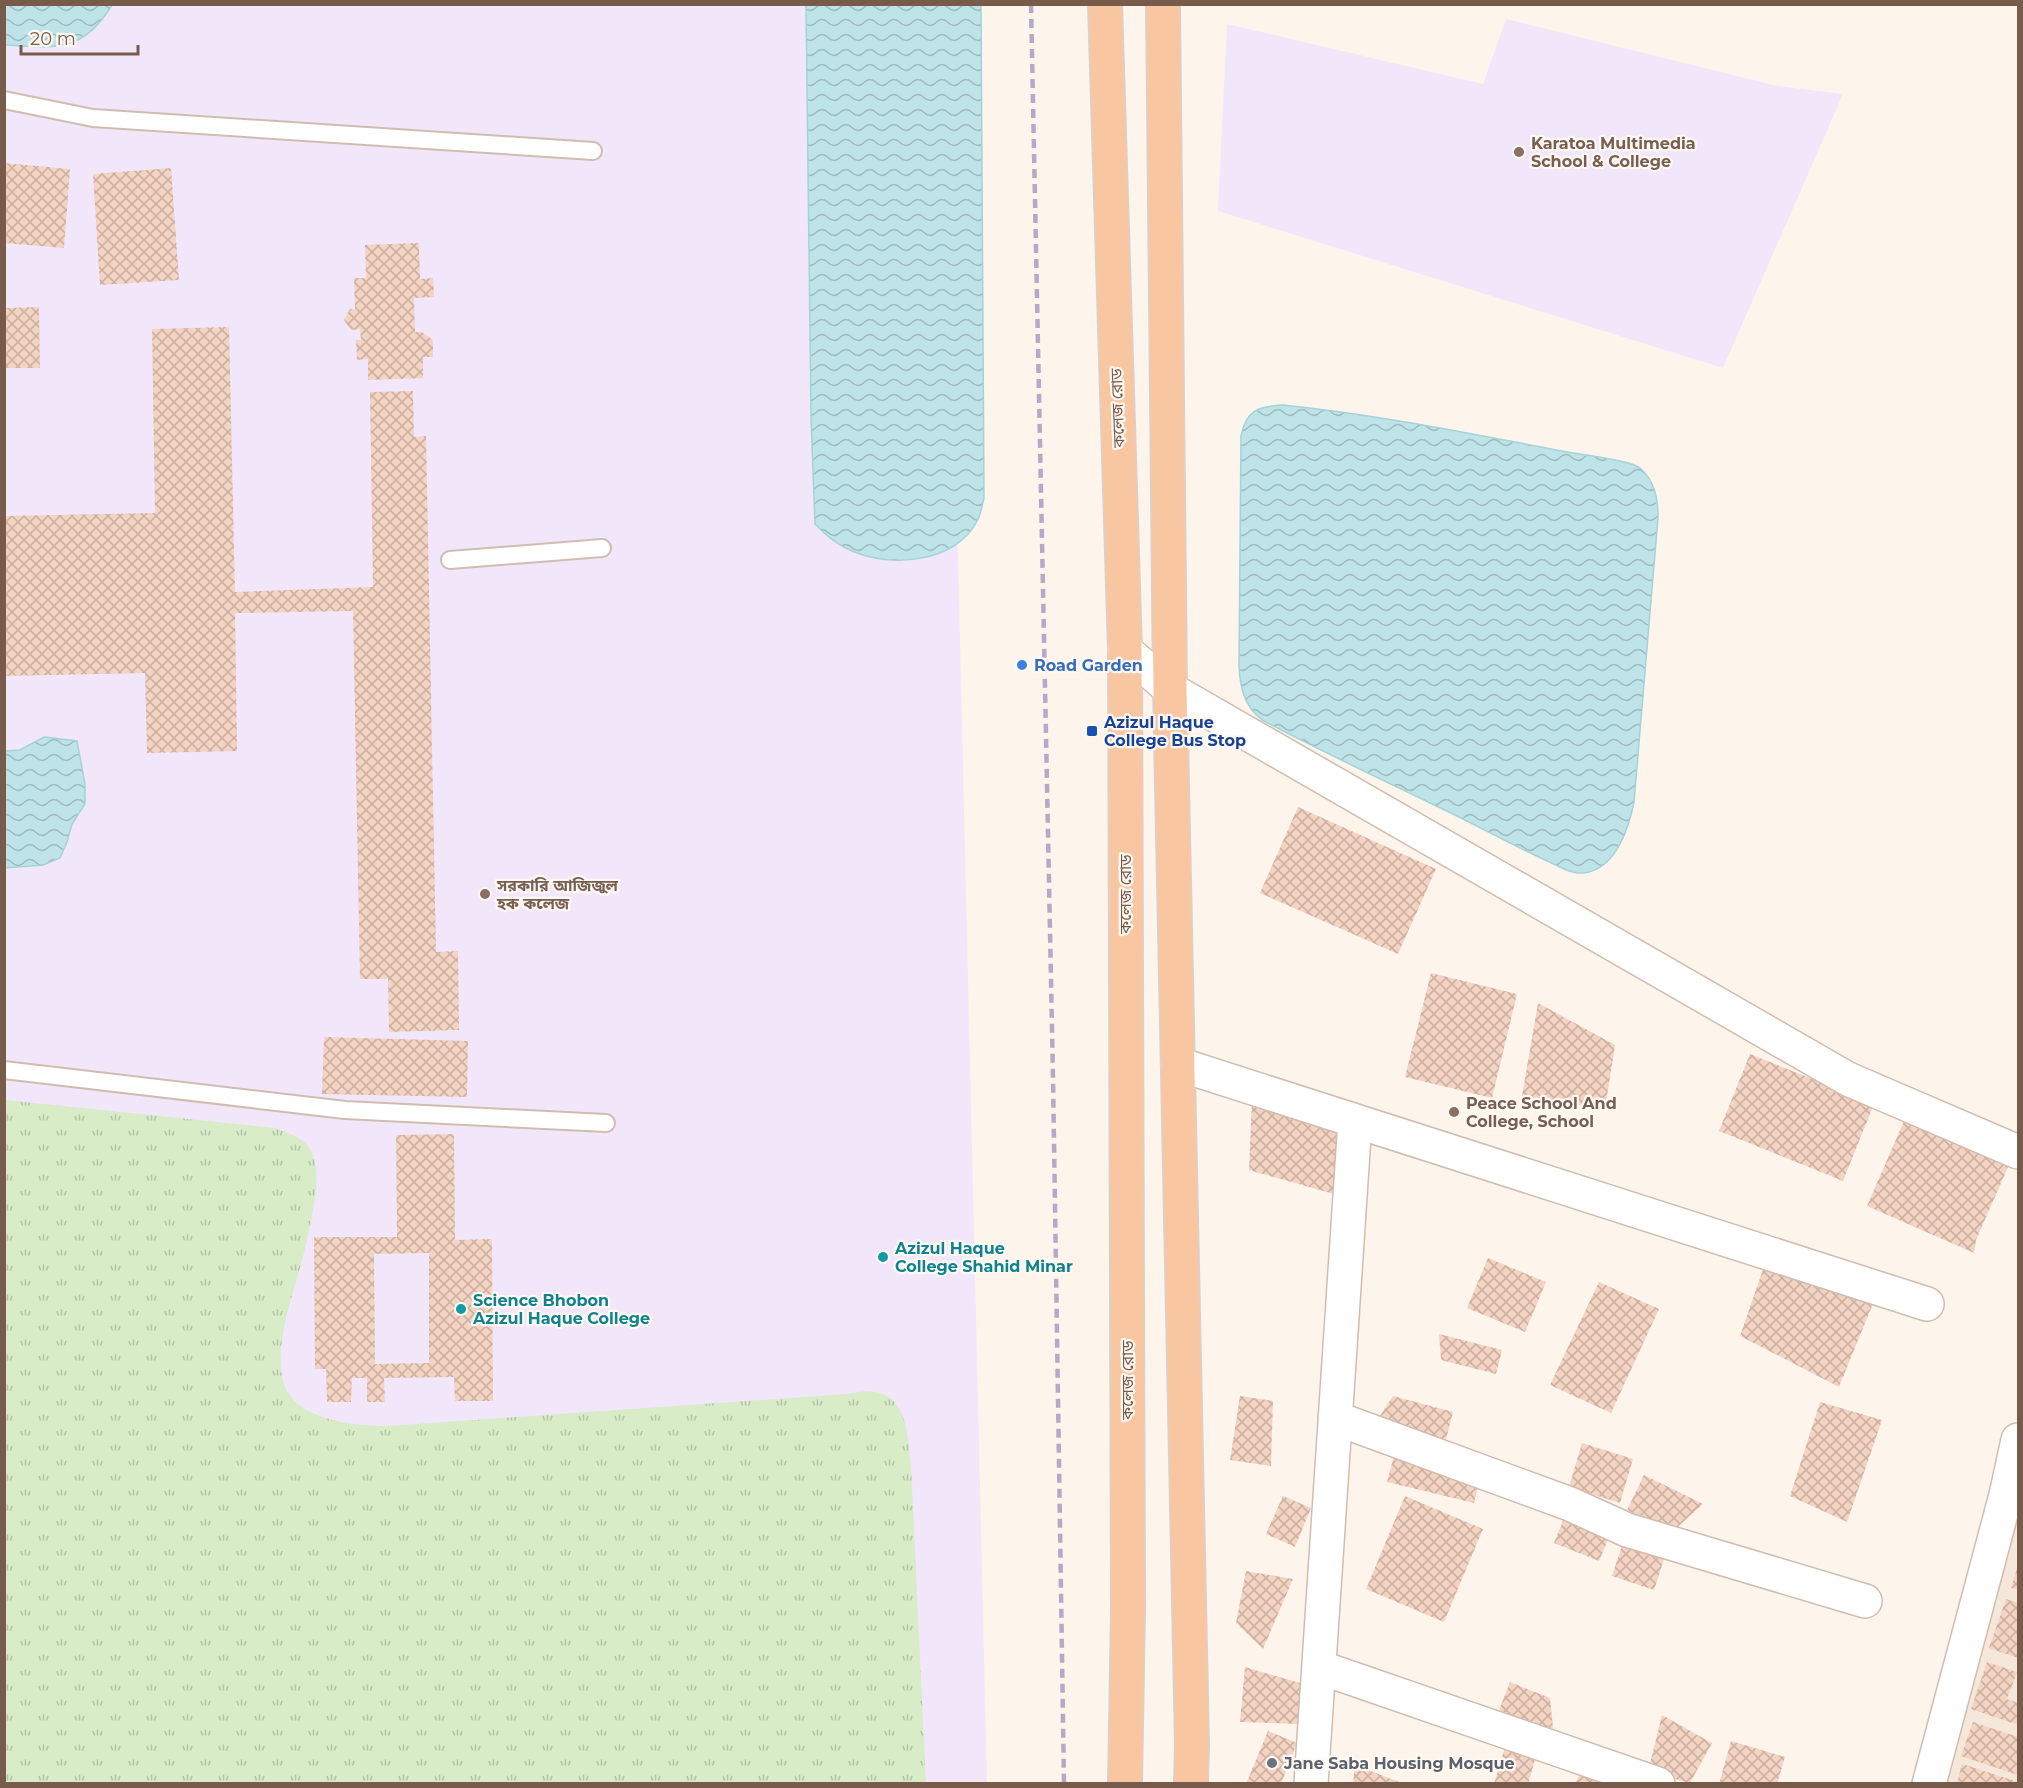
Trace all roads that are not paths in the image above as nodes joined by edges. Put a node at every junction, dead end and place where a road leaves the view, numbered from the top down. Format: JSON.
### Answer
{"nodes":[{"id":1,"x":1105,"y":4,"type":"edge"},
{"id":2,"x":1163,"y":4,"type":"edge"},
{"id":3,"x":4,"y":100,"type":"edge"},
{"id":4,"x":593,"y":151,"type":"dead end"},
{"id":5,"x":602,"y":548,"type":"dead end"},
{"id":6,"x":450,"y":560,"type":"dead end"},
{"id":7,"x":1125,"y":650,"type":"junction"},
{"id":8,"x":1170,"y":689,"type":"junction"},
{"id":9,"x":1178,"y":1065,"type":"junction"},
{"id":10,"x":4,"y":1070,"type":"edge"},
{"id":11,"x":1355,"y":1121,"type":"junction"},
{"id":12,"x":606,"y":1123,"type":"dead end"},
{"id":13,"x":2019,"y":1152,"type":"edge"},
{"id":14,"x":1927,"y":1304,"type":"dead end"},
{"id":15,"x":1335,"y":1418,"type":"junction"},
{"id":16,"x":2019,"y":1440,"type":"edge"},
{"id":17,"x":2012,"y":1498,"type":"edge"},
{"id":18,"x":1865,"y":1601,"type":"dead end"},
{"id":19,"x":1319,"y":1667,"type":"junction"},
{"id":20,"x":1125,"y":1784,"type":"edge"},
{"id":21,"x":1191,"y":1784,"type":"edge"},
{"id":22,"x":1311,"y":1784,"type":"edge"},
{"id":23,"x":1658,"y":1784,"type":"edge"},
{"id":24,"x":1929,"y":1784,"type":"edge"}],
"edges":[{"from":1,"to":7,"type":"highway","name":"কলেজ রোড"},
{"from":2,"to":8,"type":"highway"},
{"from":3,"to":4,"type":"lane"},
{"from":5,"to":6,"type":"lane"},
{"from":7,"to":8,"type":"street"},
{"from":7,"to":20,"type":"highway","name":"কলেজ রোড"},
{"from":8,"to":9,"type":"highway"},
{"from":8,"to":13,"type":"street"},
{"from":9,"to":11,"type":"street"},
{"from":9,"to":21,"type":"highway"},
{"from":10,"to":12,"type":"lane"},
{"from":11,"to":14,"type":"street"},
{"from":11,"to":15,"type":"street"},
{"from":15,"to":18,"type":"street"},
{"from":15,"to":19,"type":"street"},
{"from":16,"to":17,"type":"street"},
{"from":17,"to":24,"type":"street"},
{"from":19,"to":22,"type":"street"},
{"from":19,"to":23,"type":"street"}]}
